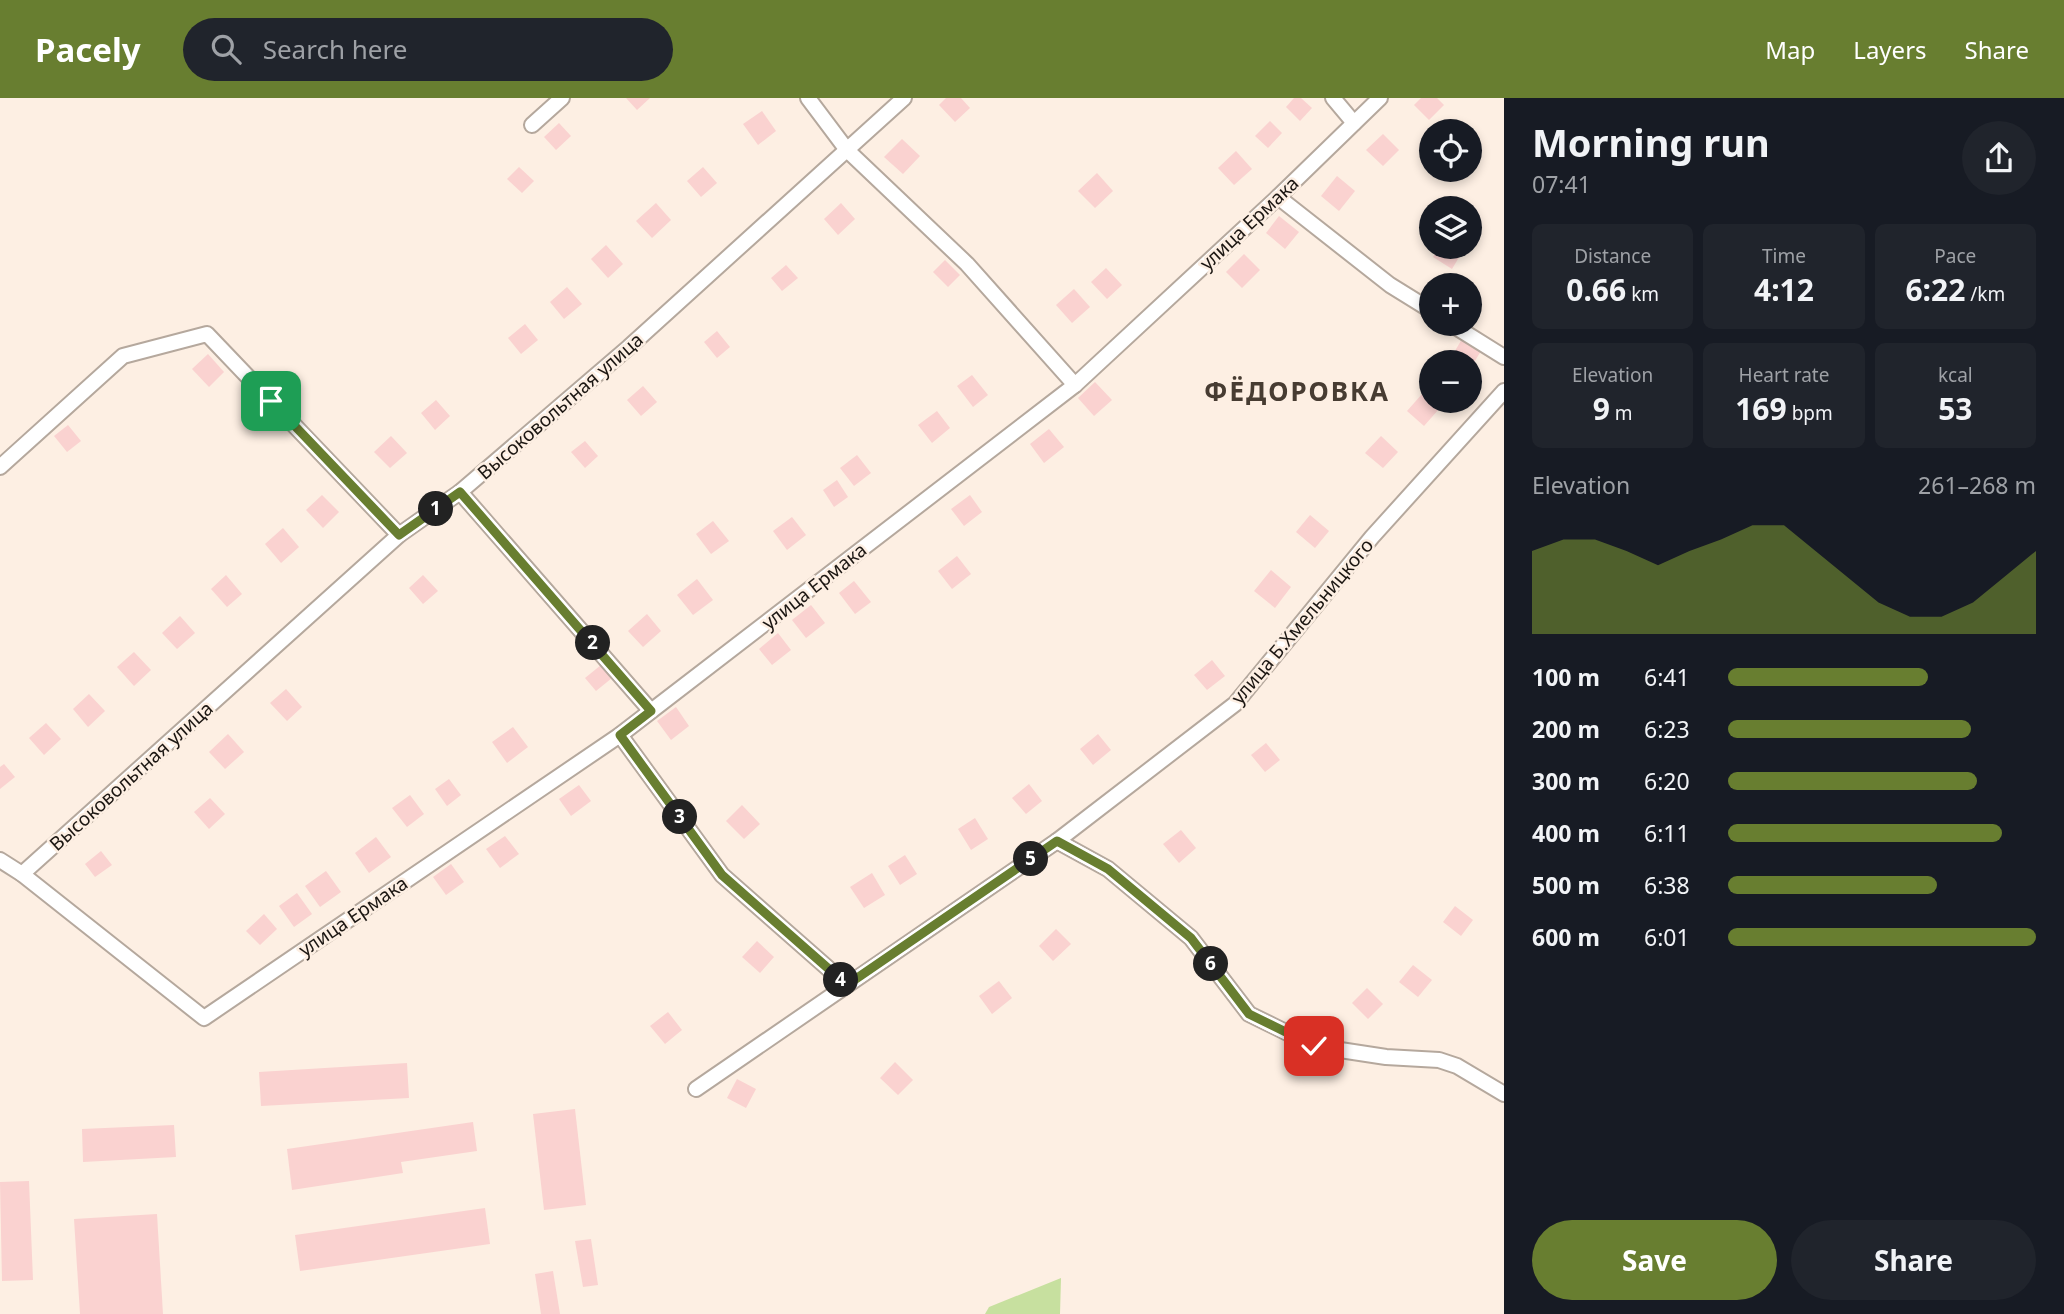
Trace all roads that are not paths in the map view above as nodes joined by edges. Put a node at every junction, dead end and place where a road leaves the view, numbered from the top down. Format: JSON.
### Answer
{"nodes":[{"id":1,"x":562,"y":98,"type":"edge"},
{"id":2,"x":808,"y":98,"type":"edge"},
{"id":3,"x":904,"y":98,"type":"edge"},
{"id":4,"x":1333,"y":98,"type":"edge"},
{"id":5,"x":1380,"y":98,"type":"edge"},
{"id":6,"x":1354,"y":124,"type":"junction"},
{"id":7,"x":532,"y":125,"type":"dead end"},
{"id":8,"x":847,"y":150,"type":"junction"},
{"id":9,"x":1278,"y":197,"type":"junction"},
{"id":10,"x":1419,"y":304,"type":"edge"},
{"id":11,"x":1470,"y":336,"type":"edge"},
{"id":12,"x":1504,"y":357,"type":"edge"},
{"id":13,"x":1075,"y":385,"type":"junction"},
{"id":14,"x":1504,"y":391,"type":"edge"},
{"id":15,"x":0,"y":467,"type":"edge"},
{"id":16,"x":460,"y":492,"type":"junction"},
{"id":17,"x":399,"y":535,"type":"junction"},
{"id":18,"x":651,"y":711,"type":"junction"},
{"id":19,"x":620,"y":735,"type":"junction"},
{"id":20,"x":1057,"y":841,"type":"junction"},
{"id":21,"x":0,"y":860,"type":"edge"},
{"id":22,"x":22,"y":874,"type":"junction"},
{"id":23,"x":847,"y":985,"type":"junction"},
{"id":24,"x":696,"y":1088,"type":"dead end"},
{"id":25,"x":1504,"y":1094,"type":"edge"}],
"edges":[{"from":1,"to":7,"type":"street"},
{"from":2,"to":8,"type":"street"},
{"from":3,"to":8,"type":"street","name":"Высоковольтная улица"},
{"from":4,"to":6,"type":"street"},
{"from":5,"to":6,"type":"street","name":"улица Ермака"},
{"from":6,"to":9,"type":"street","name":"улица Ермака"},
{"from":8,"to":13,"type":"street"},
{"from":8,"to":16,"type":"street","name":"Высоковольтная улица"},
{"from":9,"to":10,"type":"street"},
{"from":9,"to":13,"type":"street","name":"улица Ермака"},
{"from":11,"to":12,"type":"street"},
{"from":13,"to":18,"type":"street","name":"улица Ермака"},
{"from":14,"to":20,"type":"street","name":"улица Б.Хмельницкого"},
{"from":15,"to":17,"type":"street"},
{"from":16,"to":17,"type":"street","name":"Высоковольтная улица"},
{"from":16,"to":18,"type":"street"},
{"from":17,"to":22,"type":"street","name":"Высоковольтная улица"},
{"from":18,"to":19,"type":"street","name":"улица Ермака"},
{"from":19,"to":22,"type":"street","name":"улица Ермака"},
{"from":19,"to":23,"type":"street"},
{"from":20,"to":23,"type":"street","name":"улица Б.Хмельницкого"},
{"from":20,"to":25,"type":"street"},
{"from":21,"to":22,"type":"street"},
{"from":23,"to":24,"type":"street","name":"улица Б.Хмельницкого"}]}
